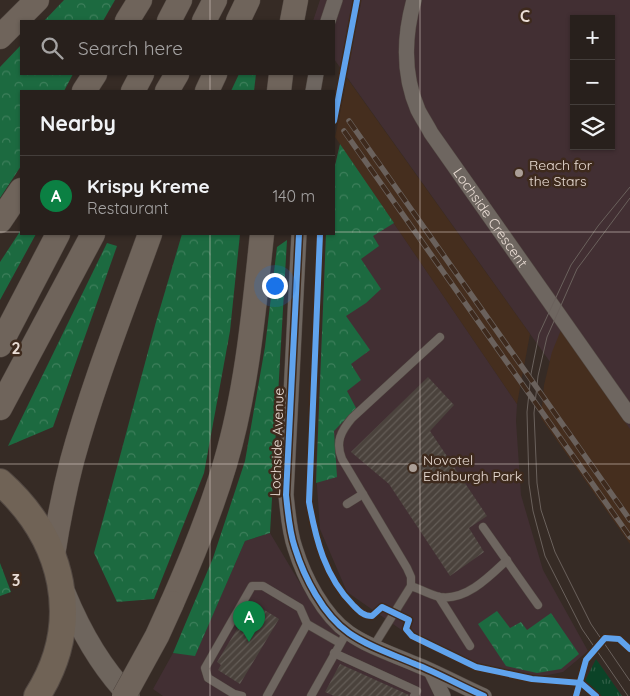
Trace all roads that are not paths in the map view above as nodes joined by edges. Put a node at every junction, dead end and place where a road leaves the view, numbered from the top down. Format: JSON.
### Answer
{"nodes":[{"id":1,"x":37,"y":0,"type":"edge"},
{"id":2,"x":140,"y":0,"type":"edge"},
{"id":3,"x":180,"y":0,"type":"edge"},
{"id":4,"x":215,"y":0,"type":"edge"},
{"id":5,"x":248,"y":0,"type":"edge"},
{"id":6,"x":296,"y":0,"type":"edge"},
{"id":7,"x":335,"y":0,"type":"edge"},
{"id":8,"x":414,"y":0,"type":"edge"},
{"id":9,"x":128,"y":20,"type":"edge"},
{"id":10,"x":170,"y":20,"type":"edge"},
{"id":11,"x":205,"y":20,"type":"edge"},
{"id":12,"x":238,"y":20,"type":"edge"},
{"id":13,"x":292,"y":20,"type":"edge"},
{"id":14,"x":328,"y":20,"type":"edge"},
{"id":15,"x":0,"y":37,"type":"edge"},
{"id":16,"x":94,"y":75,"type":"edge"},
{"id":17,"x":141,"y":75,"type":"edge"},
{"id":18,"x":176,"y":75,"type":"edge"},
{"id":19,"x":215,"y":75,"type":"edge"},
{"id":20,"x":281,"y":75,"type":"edge"},
{"id":21,"x":316,"y":75,"type":"edge"},
{"id":22,"x":85,"y":90,"type":"edge"},
{"id":23,"x":134,"y":90,"type":"edge"},
{"id":24,"x":168,"y":90,"type":"edge"},
{"id":25,"x":207,"y":90,"type":"edge"},
{"id":26,"x":278,"y":90,"type":"edge"},
{"id":27,"x":313,"y":90,"type":"edge"},
{"id":28,"x":20,"y":191,"type":"edge"},
{"id":29,"x":0,"y":221,"type":"edge"},
{"id":30,"x":57,"y":235,"type":"edge"},
{"id":31,"x":92,"y":235,"type":"edge"},
{"id":32,"x":150,"y":235,"type":"edge"},
{"id":33,"x":262,"y":235,"type":"edge"},
{"id":34,"x":299,"y":235,"type":"edge"},
{"id":35,"x":440,"y":337,"type":"dead end"},
{"id":36,"x":0,"y":345,"type":"edge"},
{"id":37,"x":0,"y":408,"type":"edge"},
{"id":38,"x":630,"y":416,"type":"edge"},
{"id":39,"x":0,"y":482,"type":"edge"},
{"id":40,"x":363,"y":494,"type":"junction"},
{"id":41,"x":347,"y":504,"type":"dead end"},
{"id":42,"x":483,"y":527,"type":"dead end"},
{"id":43,"x":53,"y":555,"type":"junction"},
{"id":44,"x":507,"y":560,"type":"junction"},
{"id":45,"x":60,"y":582,"type":"junction"},
{"id":46,"x":411,"y":586,"type":"junction"},
{"id":47,"x":439,"y":597,"type":"junction"},
{"id":48,"x":538,"y":605,"type":"dead end"},
{"id":49,"x":307,"y":624,"type":"junction"},
{"id":50,"x":344,"y":638,"type":"junction"},
{"id":51,"x":470,"y":646,"type":"dead end"},
{"id":52,"x":373,"y":647,"type":"junction"},
{"id":53,"x":334,"y":653,"type":"junction"},
{"id":54,"x":432,"y":673,"type":"junction"},
{"id":55,"x":37,"y":696,"type":"edge"},
{"id":56,"x":124,"y":696,"type":"edge"},
{"id":57,"x":129,"y":696,"type":"edge"},
{"id":58,"x":242,"y":696,"type":"edge"},
{"id":59,"x":267,"y":696,"type":"edge"},
{"id":60,"x":312,"y":696,"type":"edge"},
{"id":61,"x":414,"y":696,"type":"edge"},
{"id":62,"x":443,"y":696,"type":"edge"},
{"id":63,"x":484,"y":696,"type":"edge"}],
"edges":[{"from":1,"to":15,"type":"main road"},
{"from":2,"to":9,"type":"main road"},
{"from":3,"to":10,"type":"main road"},
{"from":4,"to":11,"type":"main road"},
{"from":5,"to":12,"type":"main road"},
{"from":6,"to":13,"type":"main road"},
{"from":7,"to":14,"type":"street"},
{"from":8,"to":38,"type":"street","name":"Lochside Crescent"},
{"from":16,"to":22,"type":"main road"},
{"from":17,"to":23,"type":"main road"},
{"from":18,"to":24,"type":"main road"},
{"from":19,"to":25,"type":"main road"},
{"from":20,"to":26,"type":"main road"},
{"from":21,"to":27,"type":"street"},
{"from":28,"to":29,"type":"main road"},
{"from":30,"to":36,"type":"main road"},
{"from":31,"to":37,"type":"main road"},
{"from":32,"to":43,"type":"main road"},
{"from":33,"to":56,"type":"main road","bridge":true},
{"from":34,"to":50,"type":"street","name":"Lochside Avenue"},
{"from":35,"to":40,"type":"lane"},
{"from":39,"to":43,"type":"highway"},
{"from":40,"to":41,"type":"lane"},
{"from":40,"to":46,"type":"lane"},
{"from":42,"to":44,"type":"lane"},
{"from":43,"to":45,"type":"highway"},
{"from":44,"to":47,"type":"lane"},
{"from":44,"to":48,"type":"lane"},
{"from":45,"to":55,"type":"highway"},
{"from":45,"to":57,"type":"street"},
{"from":46,"to":47,"type":"lane"},
{"from":46,"to":52,"type":"lane"},
{"from":47,"to":51,"type":"lane"},
{"from":49,"to":50,"type":"lane"},
{"from":49,"to":58,"type":"lane"},
{"from":49,"to":59,"type":"lane"},
{"from":50,"to":52,"type":"street","name":"Lochside Avenue"},
{"from":50,"to":53,"type":"lane"},
{"from":52,"to":54,"type":"street","name":"Lochside Avenue"},
{"from":53,"to":60,"type":"lane"},
{"from":53,"to":61,"type":"lane"},
{"from":54,"to":62,"type":"street"},
{"from":54,"to":63,"type":"street","name":"Lochside Avenue"}]}
